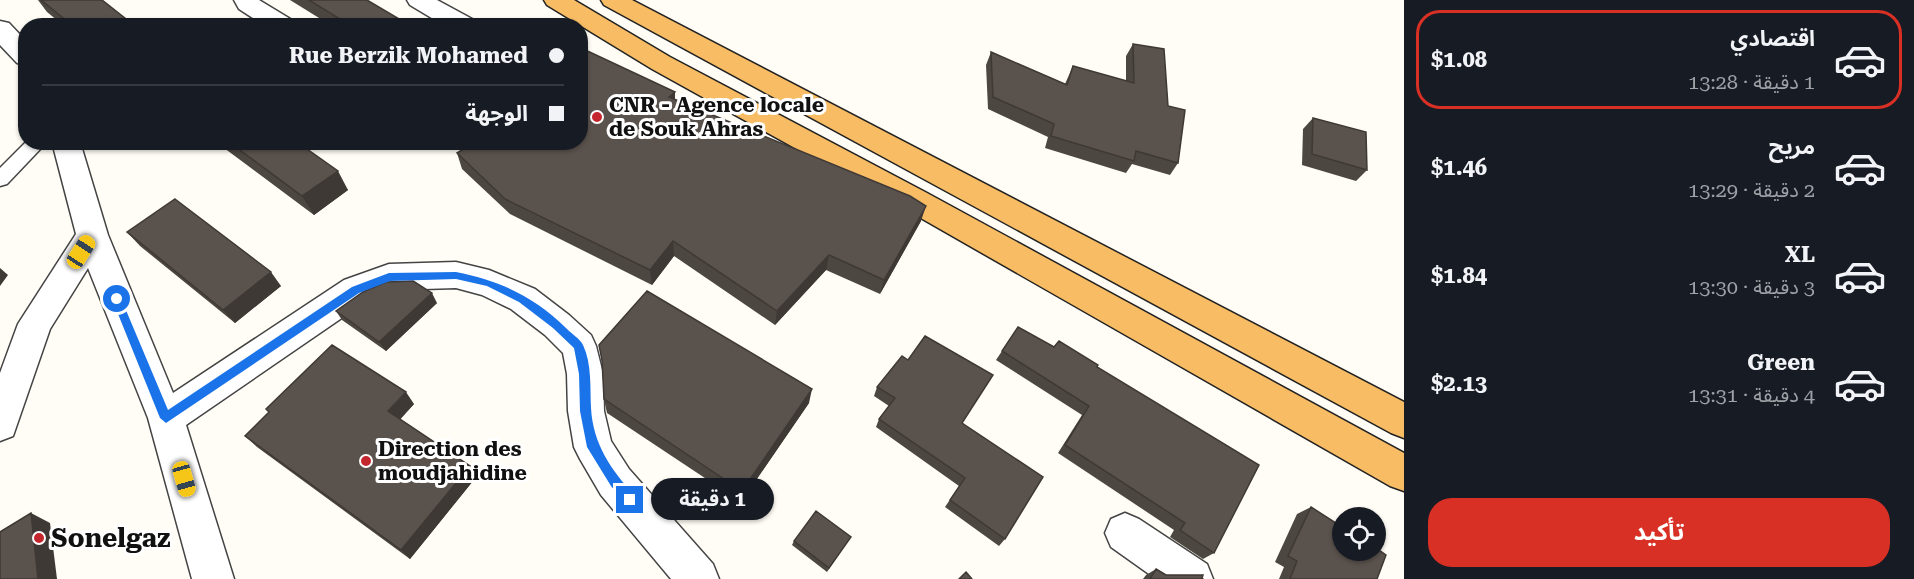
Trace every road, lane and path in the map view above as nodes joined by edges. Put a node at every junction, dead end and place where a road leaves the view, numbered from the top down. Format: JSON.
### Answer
{"nodes":[{"id":1,"x":246,"y":0,"type":"edge"},
{"id":2,"x":419,"y":0,"type":"edge"},
{"id":3,"x":556,"y":0,"type":"edge"},
{"id":4,"x":595,"y":16,"type":"edge"},
{"id":5,"x":270,"y":18,"type":"edge"},
{"id":6,"x":451,"y":18,"type":"edge"},
{"id":7,"x":0,"y":29,"type":"edge"},
{"id":8,"x":18,"y":48,"type":"edge"},
{"id":9,"x":30,"y":150,"type":"edge"},
{"id":10,"x":68,"y":150,"type":"edge"},
{"id":11,"x":0,"y":179,"type":"edge"},
{"id":12,"x":92,"y":235,"type":"junction"},
{"id":13,"x":166,"y":418,"type":"junction"},
{"id":14,"x":1404,"y":421,"type":"edge"},
{"id":15,"x":0,"y":424,"type":"edge"},
{"id":16,"x":1404,"y":473,"type":"edge"},
{"id":17,"x":1125,"y":533,"type":"dead end"},
{"id":18,"x":213,"y":579,"type":"edge"},
{"id":19,"x":698,"y":579,"type":"edge"},
{"id":20,"x":1192,"y":579,"type":"edge"}],
"edges":[{"from":1,"to":5,"type":"street"},
{"from":2,"to":6,"type":"street"},
{"from":3,"to":4,"type":"highway"},
{"from":4,"to":14,"type":"highway"},
{"from":4,"to":16,"type":"highway"},
{"from":7,"to":8,"type":"street"},
{"from":9,"to":11,"type":"lane"},
{"from":10,"to":12,"type":"street"},
{"from":12,"to":13,"type":"street"},
{"from":12,"to":15,"type":"street"},
{"from":13,"to":18,"type":"street"},
{"from":13,"to":19,"type":"street"},
{"from":17,"to":20,"type":"street"}]}
